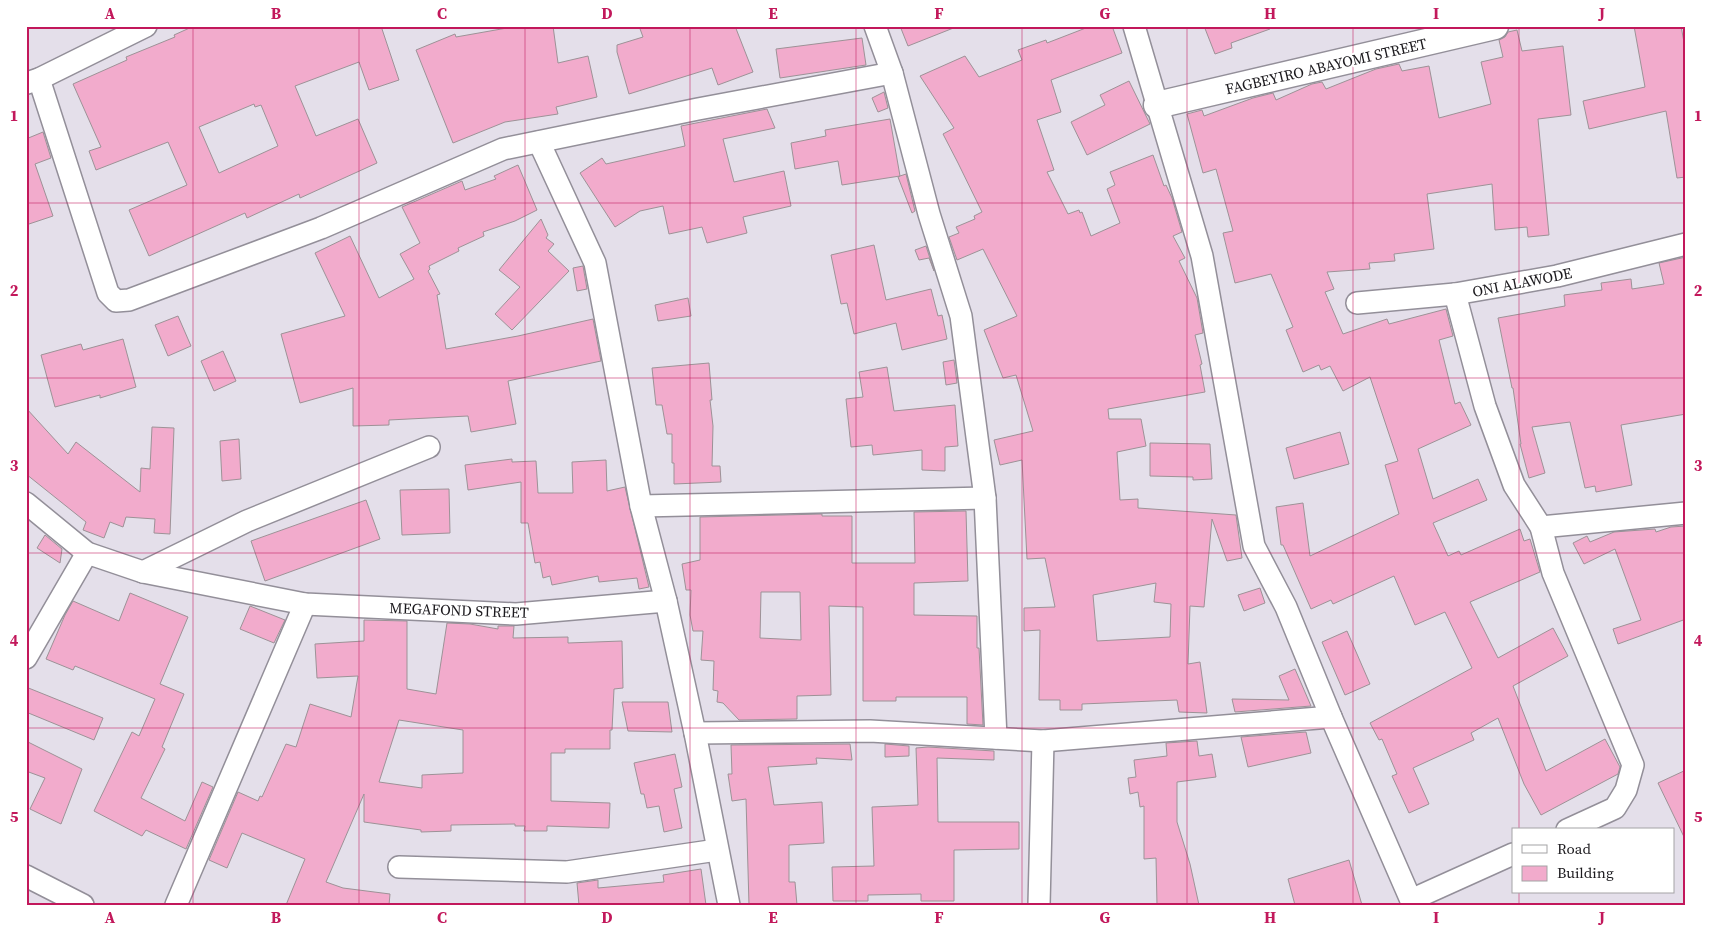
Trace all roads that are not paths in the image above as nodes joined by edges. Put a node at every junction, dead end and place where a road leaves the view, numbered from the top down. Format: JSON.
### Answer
{"nodes":[{"id":1,"x":146,"y":26,"type":"edge"},
{"id":2,"x":875,"y":26,"type":"edge"},
{"id":3,"x":1134,"y":26,"type":"edge"},
{"id":4,"x":1494,"y":26,"type":"edge"},
{"id":5,"x":892,"y":73,"type":"junction"},
{"id":6,"x":33,"y":81,"type":"edge"},
{"id":7,"x":1158,"y":105,"type":"junction"},
{"id":8,"x":539,"y":142,"type":"junction"},
{"id":9,"x":1686,"y":244,"type":"edge"},
{"id":10,"x":1455,"y":294,"type":"junction"},
{"id":11,"x":1356,"y":303,"type":"dead end"},
{"id":12,"x":429,"y":446,"type":"dead end"},
{"id":13,"x":985,"y":498,"type":"junction"},
{"id":14,"x":26,"y":503,"type":"edge"},
{"id":15,"x":641,"y":506,"type":"junction"},
{"id":16,"x":1686,"y":513,"type":"edge"},
{"id":17,"x":1541,"y":527,"type":"junction"},
{"id":18,"x":87,"y":553,"type":"junction"},
{"id":19,"x":143,"y":572,"type":"junction"},
{"id":20,"x":666,"y":601,"type":"junction"},
{"id":21,"x":305,"y":604,"type":"junction"},
{"id":22,"x":26,"y":658,"type":"edge"},
{"id":23,"x":1331,"y":717,"type":"junction"},
{"id":24,"x":694,"y":733,"type":"junction"},
{"id":25,"x":996,"y":738,"type":"junction"},
{"id":26,"x":1043,"y":741,"type":"junction"},
{"id":27,"x":1570,"y":828,"type":"edge"},
{"id":28,"x":717,"y":850,"type":"junction"},
{"id":29,"x":1512,"y":854,"type":"edge"},
{"id":30,"x":399,"y":867,"type":"dead end"},
{"id":31,"x":26,"y":876,"type":"edge"},
{"id":32,"x":1412,"y":903,"type":"edge"},
{"id":33,"x":83,"y":905,"type":"edge"},
{"id":34,"x":176,"y":905,"type":"edge"},
{"id":35,"x":729,"y":905,"type":"edge"},
{"id":36,"x":1039,"y":905,"type":"edge"}],
"edges":[{"from":1,"to":6,"type":"street"},
{"from":2,"to":5,"type":"street"},
{"from":3,"to":7,"type":"street"},
{"from":4,"to":7,"type":"street","name":"FAGBEYIRO ABAYOMI STREET"},
{"from":5,"to":8,"type":"street"},
{"from":5,"to":13,"type":"street"},
{"from":6,"to":8,"type":"street"},
{"from":7,"to":23,"type":"street"},
{"from":8,"to":15,"type":"street"},
{"from":9,"to":10,"type":"street","name":"ONI ALAWODE"},
{"from":10,"to":11,"type":"street","name":"ONI ALAWODE"},
{"from":10,"to":17,"type":"street"},
{"from":12,"to":19,"type":"street"},
{"from":13,"to":15,"type":"street"},
{"from":13,"to":25,"type":"street"},
{"from":14,"to":18,"type":"street","name":"MEGAFOND STREET"},
{"from":15,"to":20,"type":"street"},
{"from":16,"to":17,"type":"street"},
{"from":17,"to":27,"type":"street"},
{"from":18,"to":19,"type":"street","name":"MEGAFOND STREET"},
{"from":18,"to":22,"type":"street"},
{"from":19,"to":21,"type":"street","name":"MEGAFOND STREET"},
{"from":20,"to":21,"type":"street","name":"MEGAFOND STREET"},
{"from":20,"to":24,"type":"street"},
{"from":21,"to":34,"type":"street"},
{"from":23,"to":26,"type":"street"},
{"from":23,"to":32,"type":"street"},
{"from":24,"to":25,"type":"street"},
{"from":24,"to":28,"type":"street"},
{"from":25,"to":26,"type":"street"},
{"from":26,"to":36,"type":"street"},
{"from":28,"to":30,"type":"street"},
{"from":28,"to":35,"type":"street"},
{"from":29,"to":32,"type":"street"},
{"from":31,"to":33,"type":"street"}]}
